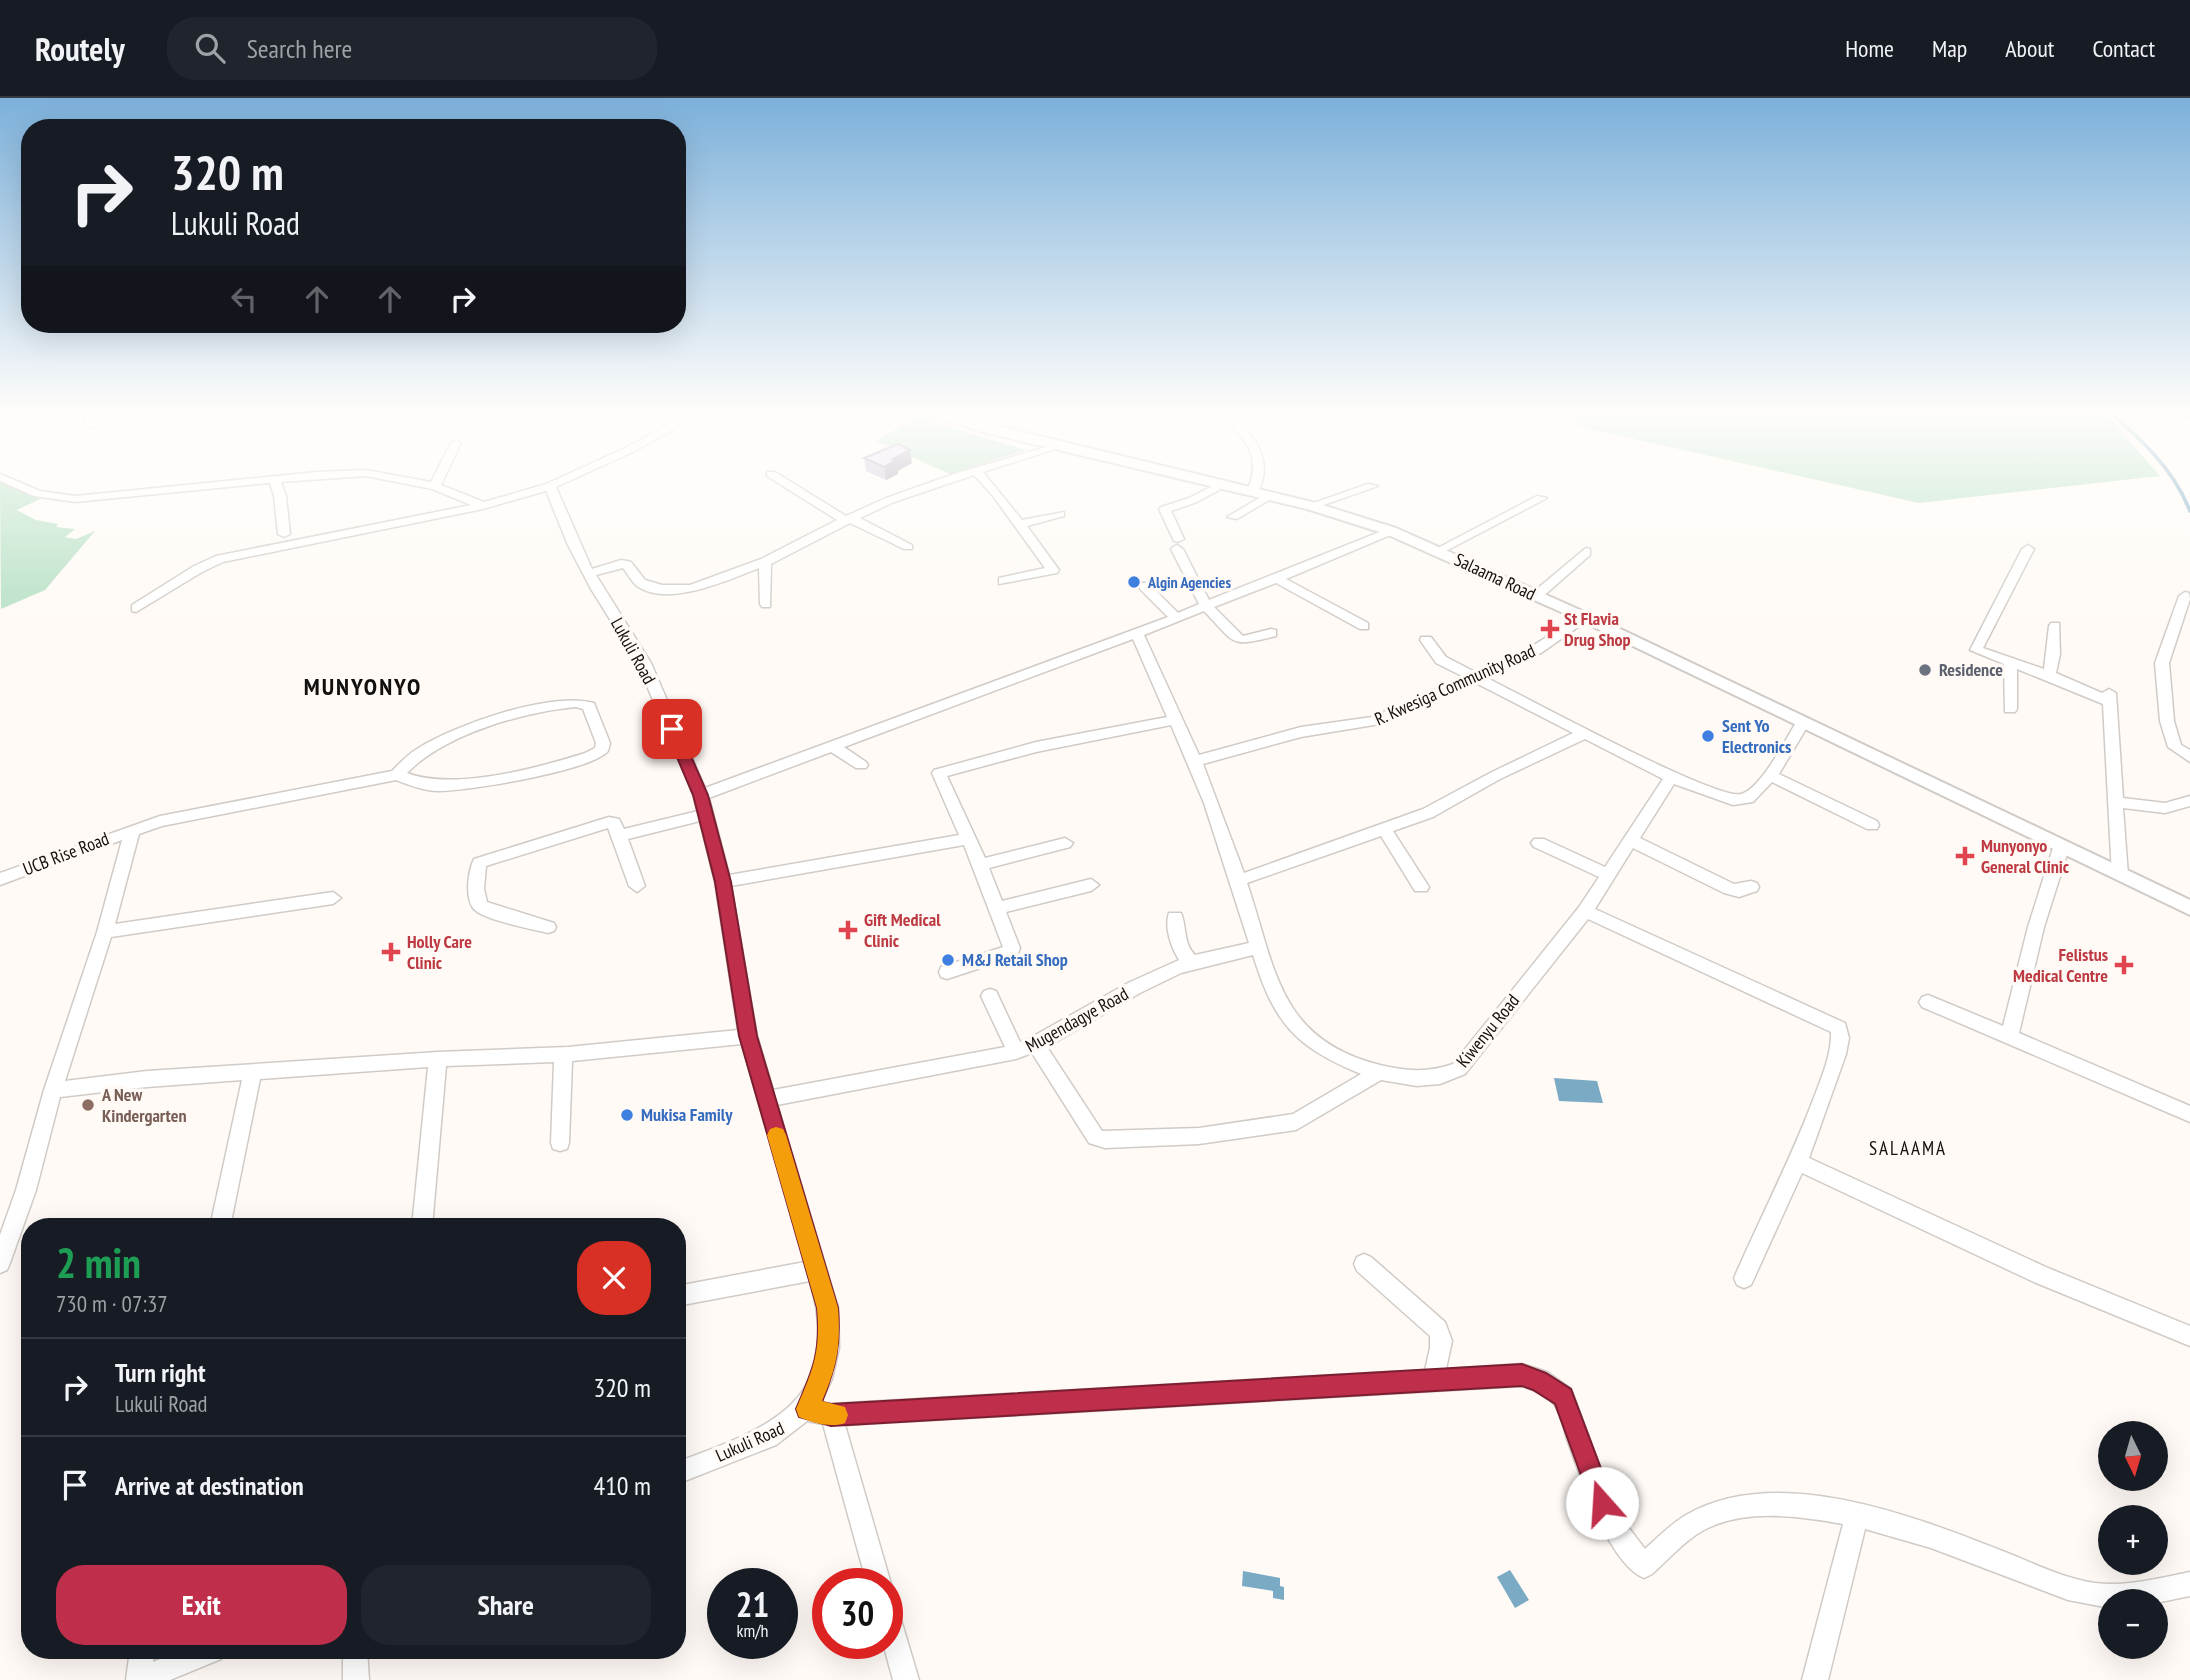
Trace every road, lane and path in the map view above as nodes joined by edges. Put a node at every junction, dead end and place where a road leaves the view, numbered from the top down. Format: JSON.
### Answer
{"nodes":[{"id":1,"x":15,"y":484,"type":"edge"},
{"id":2,"x":231,"y":484,"type":"edge"},
{"id":3,"x":276,"y":484,"type":"edge"},
{"id":4,"x":423,"y":484,"type":"edge"},
{"id":5,"x":555,"y":484,"type":"edge"},
{"id":6,"x":788,"y":484,"type":"edge"},
{"id":7,"x":938,"y":484,"type":"edge"},
{"id":8,"x":988,"y":484,"type":"edge"},
{"id":9,"x":1217,"y":484,"type":"edge"},
{"id":10,"x":1257,"y":484,"type":"edge"},
{"id":11,"x":1222,"y":485,"type":"junction"},
{"id":12,"x":435,"y":486,"type":"joint"},
{"id":13,"x":550,"y":486,"type":"junction"},
{"id":14,"x":1372,"y":486,"type":"dead end"},
{"id":15,"x":1253,"y":492,"type":"junction"},
{"id":16,"x":1270,"y":496,"type":"junction"},
{"id":17,"x":1541,"y":498,"type":"dead end"},
{"id":18,"x":483,"y":506,"type":"junction"},
{"id":19,"x":1311,"y":506,"type":"junction"},
{"id":20,"x":1060,"y":514,"type":"dead end"},
{"id":21,"x":1233,"y":517,"type":"dead end"},
{"id":22,"x":848,"y":519,"type":"junction"},
{"id":23,"x":1018,"y":525,"type":"junction"},
{"id":24,"x":1391,"y":531,"type":"junction"},
{"id":25,"x":284,"y":534,"type":"dead end"},
{"id":26,"x":908,"y":547,"type":"dead end"},
{"id":27,"x":2028,"y":549,"type":"dead end"},
{"id":28,"x":1437,"y":551,"type":"junction"},
{"id":29,"x":1586,"y":552,"type":"dead end"},
{"id":30,"x":765,"y":562,"type":"junction"},
{"id":31,"x":590,"y":573,"type":"junction"},
{"id":32,"x":1278,"y":579,"type":"junction"},
{"id":33,"x":1003,"y":581,"type":"dead end"},
{"id":34,"x":1143,"y":586,"type":"dead end"},
{"id":35,"x":1535,"y":596,"type":"junction"},
{"id":36,"x":2185,"y":596,"type":"dead end"},
{"id":37,"x":766,"y":604,"type":"dead end"},
{"id":38,"x":1206,"y":606,"type":"junction"},
{"id":39,"x":136,"y":608,"type":"dead end"},
{"id":40,"x":1584,"y":617,"type":"junction"},
{"id":41,"x":1176,"y":618,"type":"junction"},
{"id":42,"x":1364,"y":626,"type":"dead end"},
{"id":43,"x":2055,"y":626,"type":"dead end"},
{"id":44,"x":1137,"y":634,"type":"junction"},
{"id":45,"x":1271,"y":634,"type":"dead end"},
{"id":46,"x":1426,"y":640,"type":"dead end"},
{"id":47,"x":2011,"y":662,"type":"junction"},
{"id":48,"x":2049,"y":675,"type":"junction"},
{"id":49,"x":1477,"y":677,"type":"junction"},
{"id":50,"x":2010,"y":709,"type":"dead end"},
{"id":51,"x":1174,"y":720,"type":"junction"},
{"id":52,"x":1803,"y":722,"type":"junction"},
{"id":53,"x":1585,"y":733,"type":"junction"},
{"id":54,"x":832,"y":746,"type":"junction"},
{"id":55,"x":2190,"y":757,"type":"edge"},
{"id":56,"x":1195,"y":761,"type":"junction"},
{"id":57,"x":861,"y":765,"type":"dead end"},
{"id":58,"x":397,"y":775,"type":"junction"},
{"id":59,"x":1769,"y":775,"type":"junction"},
{"id":60,"x":1671,"y":777,"type":"junction"},
{"id":61,"x":701,"y":795,"type":"junction"},
{"id":62,"x":2190,"y":801,"type":"edge"},
{"id":63,"x":2115,"y":802,"type":"junction"},
{"id":64,"x":705,"y":814,"type":"junction"},
{"id":65,"x":1872,"y":825,"type":"dead end"},
{"id":66,"x":133,"y":829,"type":"junction"},
{"id":67,"x":1384,"y":829,"type":"junction"},
{"id":68,"x":619,"y":836,"type":"junction"},
{"id":69,"x":969,"y":839,"type":"junction"},
{"id":70,"x":1631,"y":840,"type":"junction"},
{"id":71,"x":1065,"y":843,"type":"dead end"},
{"id":72,"x":1538,"y":843,"type":"dead end"},
{"id":73,"x":2062,"y":848,"type":"junction"},
{"id":74,"x":980,"y":865,"type":"junction"},
{"id":75,"x":1609,"y":875,"type":"junction"},
{"id":76,"x":2120,"y":875,"type":"junction"},
{"id":77,"x":0,"y":879,"type":"edge"},
{"id":78,"x":1238,"y":880,"type":"junction"},
{"id":79,"x":723,"y":882,"type":"junction"},
{"id":80,"x":1091,"y":885,"type":"dead end"},
{"id":81,"x":637,"y":886,"type":"dead end"},
{"id":82,"x":1421,"y":887,"type":"dead end"},
{"id":83,"x":1751,"y":887,"type":"dead end"},
{"id":84,"x":333,"y":898,"type":"dead end"},
{"id":85,"x":997,"y":908,"type":"junction"},
{"id":86,"x":2190,"y":908,"type":"edge"},
{"id":87,"x":1586,"y":911,"type":"junction"},
{"id":88,"x":1175,"y":916,"type":"dead end"},
{"id":89,"x":548,"y":927,"type":"dead end"},
{"id":90,"x":105,"y":932,"type":"junction"},
{"id":91,"x":1259,"y":948,"type":"junction"},
{"id":92,"x":1192,"y":962,"type":"junction"},
{"id":93,"x":947,"y":971,"type":"dead end"},
{"id":94,"x":990,"y":996,"type":"dead end"},
{"id":95,"x":1928,"y":1002,"type":"dead end"},
{"id":96,"x":748,"y":1036,"type":"junction"},
{"id":97,"x":2009,"y":1037,"type":"junction"},
{"id":98,"x":1036,"y":1045,"type":"junction"},
{"id":99,"x":1016,"y":1052,"type":"junction"},
{"id":100,"x":563,"y":1054,"type":"junction"},
{"id":101,"x":438,"y":1059,"type":"junction"},
{"id":102,"x":1380,"y":1072,"type":"junction"},
{"id":103,"x":252,"y":1073,"type":"junction"},
{"id":104,"x":53,"y":1090,"type":"junction"},
{"id":105,"x":765,"y":1099,"type":"junction"},
{"id":106,"x":2190,"y":1114,"type":"edge"},
{"id":107,"x":560,"y":1143,"type":"dead end"},
{"id":108,"x":1798,"y":1162,"type":"junction"},
{"id":109,"x":222,"y":1218,"type":"edge"},
{"id":110,"x":423,"y":1218,"type":"edge"},
{"id":111,"x":0,"y":1263,"type":"edge"},
{"id":112,"x":1364,"y":1264,"type":"dead end"},
{"id":113,"x":816,"y":1270,"type":"junction"},
{"id":114,"x":1744,"y":1278,"type":"dead end"},
{"id":115,"x":686,"y":1294,"type":"edge"},
{"id":116,"x":2190,"y":1336,"type":"edge"},
{"id":117,"x":1431,"y":1381,"type":"junction"},
{"id":118,"x":807,"y":1409,"type":"junction"},
{"id":119,"x":831,"y":1415,"type":"junction"},
{"id":120,"x":686,"y":1469,"type":"edge"},
{"id":121,"x":1856,"y":1517,"type":"junction"},
{"id":122,"x":874,"y":1568,"type":"edge"},
{"id":123,"x":2190,"y":1584,"type":"edge"},
{"id":124,"x":141,"y":1659,"type":"edge"},
{"id":125,"x":190,"y":1659,"type":"edge"},
{"id":126,"x":355,"y":1659,"type":"edge"},
{"id":127,"x":900,"y":1659,"type":"edge"},
{"id":128,"x":139,"y":1680,"type":"edge"},
{"id":129,"x":356,"y":1680,"type":"edge"},
{"id":130,"x":906,"y":1680,"type":"edge"},
{"id":131,"x":1815,"y":1680,"type":"edge"}],
"edges":[{"from":1,"to":2,"type":"street"},
{"from":3,"to":25,"type":"street"},
{"from":4,"to":12,"type":"street"},
{"from":5,"to":13,"type":"street"},
{"from":6,"to":22,"type":"street"},
{"from":7,"to":22,"type":"street"},
{"from":8,"to":23,"type":"street"},
{"from":9,"to":11,"type":"main road","name":"Salaama Road"},
{"from":10,"to":15,"type":"street"},
{"from":11,"to":15,"type":"main road","name":"Salaama Road"},
{"from":11,"to":38,"type":"street"},
{"from":12,"to":18,"type":"street"},
{"from":13,"to":18,"type":"street"},
{"from":13,"to":31,"type":"street","name":"Lukuli Road"},
{"from":14,"to":19,"type":"street"},
{"from":15,"to":16,"type":"main road","name":"Salaama Road"},
{"from":16,"to":19,"type":"main road","name":"Salaama Road"},
{"from":16,"to":21,"type":"street"},
{"from":17,"to":28,"type":"street"},
{"from":18,"to":39,"type":"street"},
{"from":19,"to":24,"type":"main road","name":"Salaama Road"},
{"from":20,"to":23,"type":"street"},
{"from":22,"to":26,"type":"street"},
{"from":22,"to":30,"type":"street"},
{"from":23,"to":33,"type":"street"},
{"from":24,"to":28,"type":"main road","name":"Salaama Road"},
{"from":24,"to":32,"type":"street"},
{"from":27,"to":47,"type":"street"},
{"from":28,"to":35,"type":"main road","name":"Salaama Road"},
{"from":29,"to":35,"type":"street"},
{"from":30,"to":31,"type":"street"},
{"from":30,"to":37,"type":"street"},
{"from":31,"to":61,"type":"street","name":"Lukuli Road"},
{"from":32,"to":38,"type":"street"},
{"from":32,"to":42,"type":"street"},
{"from":34,"to":41,"type":"street"},
{"from":35,"to":40,"type":"main road","name":"Salaama Road"},
{"from":36,"to":55,"type":"street"},
{"from":38,"to":41,"type":"street"},
{"from":38,"to":45,"type":"street"},
{"from":40,"to":49,"type":"street","name":"R. Kwesiga Community Road"},
{"from":40,"to":52,"type":"main road","name":"Salaama Road"},
{"from":41,"to":44,"type":"street"},
{"from":43,"to":48,"type":"street"},
{"from":44,"to":51,"type":"street","name":"Kiwenyu Road"},
{"from":44,"to":54,"type":"street"},
{"from":46,"to":49,"type":"street"},
{"from":47,"to":48,"type":"street"},
{"from":47,"to":50,"type":"street"},
{"from":48,"to":63,"type":"street"},
{"from":49,"to":53,"type":"street"},
{"from":49,"to":56,"type":"street","name":"R. Kwesiga Community Road"},
{"from":51,"to":56,"type":"street","name":"Kiwenyu Road"},
{"from":51,"to":69,"type":"street"},
{"from":52,"to":59,"type":"street"},
{"from":52,"to":73,"type":"main road","name":"Salaama Road"},
{"from":53,"to":60,"type":"street"},
{"from":53,"to":67,"type":"street"},
{"from":54,"to":57,"type":"street"},
{"from":54,"to":61,"type":"street"},
{"from":56,"to":78,"type":"street","name":"Kiwenyu Road"},
{"from":58,"to":58,"type":"street"},
{"from":58,"to":66,"type":"street"},
{"from":59,"to":60,"type":"street"},
{"from":59,"to":65,"type":"street"},
{"from":60,"to":70,"type":"street","name":"Kiwenyu Road"},
{"from":61,"to":64,"type":"street","name":"Lukuli Road"},
{"from":62,"to":63,"type":"street"},
{"from":63,"to":76,"type":"street"},
{"from":64,"to":68,"type":"street"},
{"from":64,"to":79,"type":"street","name":"Lukuli Road"},
{"from":66,"to":77,"type":"street","name":"UCB Rise Road"},
{"from":66,"to":90,"type":"street"},
{"from":67,"to":78,"type":"street"},
{"from":67,"to":82,"type":"street"},
{"from":68,"to":81,"type":"street"},
{"from":68,"to":89,"type":"street"},
{"from":69,"to":74,"type":"street"},
{"from":69,"to":79,"type":"street"},
{"from":70,"to":75,"type":"street","name":"Kiwenyu Road"},
{"from":70,"to":83,"type":"street"},
{"from":71,"to":74,"type":"street"},
{"from":72,"to":75,"type":"street"},
{"from":73,"to":76,"type":"main road","name":"Salaama Road"},
{"from":73,"to":97,"type":"street"},
{"from":74,"to":85,"type":"street"},
{"from":75,"to":87,"type":"street","name":"Kiwenyu Road"},
{"from":76,"to":86,"type":"main road","name":"Salaama Road"},
{"from":78,"to":91,"type":"street","name":"Kiwenyu Road"},
{"from":79,"to":96,"type":"street","name":"Lukuli Road"},
{"from":80,"to":85,"type":"street"},
{"from":84,"to":90,"type":"street"},
{"from":85,"to":93,"type":"street"},
{"from":87,"to":102,"type":"street","name":"Kiwenyu Road"},
{"from":87,"to":108,"type":"street"},
{"from":88,"to":92,"type":"street"},
{"from":90,"to":104,"type":"street"},
{"from":91,"to":92,"type":"street","name":"Mugendagye Road"},
{"from":91,"to":102,"type":"street","name":"Kiwenyu Road"},
{"from":92,"to":98,"type":"street","name":"Mugendagye Road"},
{"from":94,"to":99,"type":"street"},
{"from":95,"to":97,"type":"street"},
{"from":96,"to":100,"type":"street"},
{"from":96,"to":105,"type":"street","name":"Lukuli Road"},
{"from":97,"to":106,"type":"street"},
{"from":98,"to":99,"type":"street","name":"Mugendagye Road"},
{"from":98,"to":102,"type":"street"},
{"from":99,"to":105,"type":"street","name":"Mugendagye Road"},
{"from":100,"to":101,"type":"street"},
{"from":100,"to":107,"type":"street"},
{"from":101,"to":103,"type":"street"},
{"from":101,"to":110,"type":"street"},
{"from":103,"to":104,"type":"street"},
{"from":103,"to":109,"type":"street"},
{"from":104,"to":111,"type":"street"},
{"from":105,"to":113,"type":"street","name":"Lukuli Road"},
{"from":108,"to":114,"type":"street"},
{"from":108,"to":116,"type":"street"},
{"from":112,"to":117,"type":"street"},
{"from":113,"to":115,"type":"street"},
{"from":113,"to":118,"type":"street","name":"Lukuli Road"},
{"from":117,"to":119,"type":"street"},
{"from":117,"to":121,"type":"street"},
{"from":118,"to":119,"type":"street"},
{"from":118,"to":120,"type":"street","name":"Lukuli Road"},
{"from":119,"to":122,"type":"street"},
{"from":121,"to":123,"type":"street"},
{"from":121,"to":131,"type":"street"},
{"from":124,"to":128,"type":"street"},
{"from":125,"to":128,"type":"street"},
{"from":126,"to":129,"type":"street"},
{"from":127,"to":130,"type":"street"}]}
